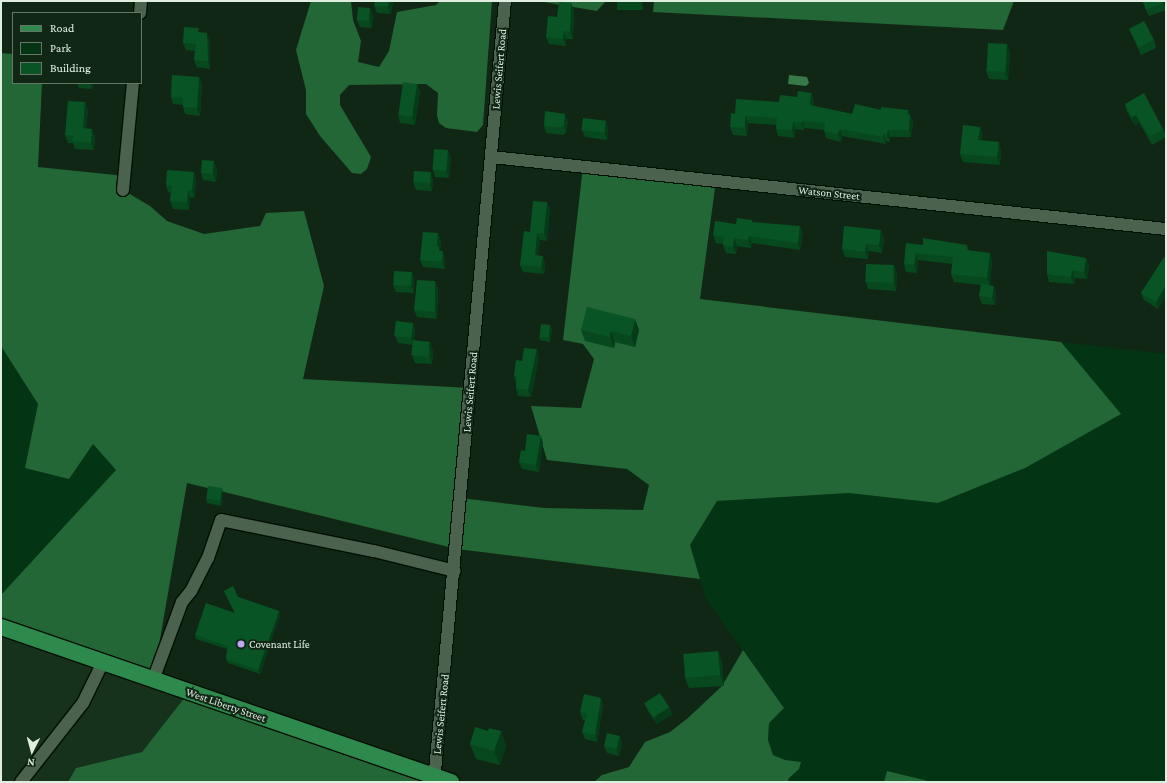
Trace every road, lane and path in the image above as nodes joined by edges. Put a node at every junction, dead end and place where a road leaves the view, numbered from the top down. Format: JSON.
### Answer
{"nodes":[{"id":1,"x":141,"y":1,"type":"edge"},
{"id":2,"x":505,"y":1,"type":"edge"},
{"id":3,"x":140,"y":12,"type":"edge"},
{"id":4,"x":133,"y":84,"type":"edge"},
{"id":5,"x":492,"y":157,"type":"junction"},
{"id":6,"x":123,"y":190,"type":"dead end"},
{"id":7,"x":1166,"y":229,"type":"edge"},
{"id":8,"x":455,"y":571,"type":"junction"},
{"id":9,"x":1,"y":628,"type":"edge"},
{"id":10,"x":102,"y":662,"type":"junction"},
{"id":11,"x":153,"y":680,"type":"junction"},
{"id":12,"x":435,"y":779,"type":"edge"},
{"id":13,"x":21,"y":782,"type":"edge"},
{"id":14,"x":452,"y":782,"type":"edge"}],
"edges":[{"from":1,"to":3,"type":"street"},
{"from":2,"to":5,"type":"street","name":"Lewis Seifert Road"},
{"from":4,"to":6,"type":"street"},
{"from":5,"to":7,"type":"street","name":"Watson Street"},
{"from":5,"to":8,"type":"street","name":"Lewis Seifert Road"},
{"from":8,"to":11,"type":"street"},
{"from":8,"to":12,"type":"street","name":"Lewis Seifert Road"},
{"from":9,"to":10,"type":"main road","name":"West Liberty Street"},
{"from":10,"to":11,"type":"main road","name":"West Liberty Street"},
{"from":10,"to":13,"type":"street"},
{"from":11,"to":12,"type":"main road","name":"West Liberty Street"},
{"from":12,"to":14,"type":"main road","name":"West Liberty Street"}]}
